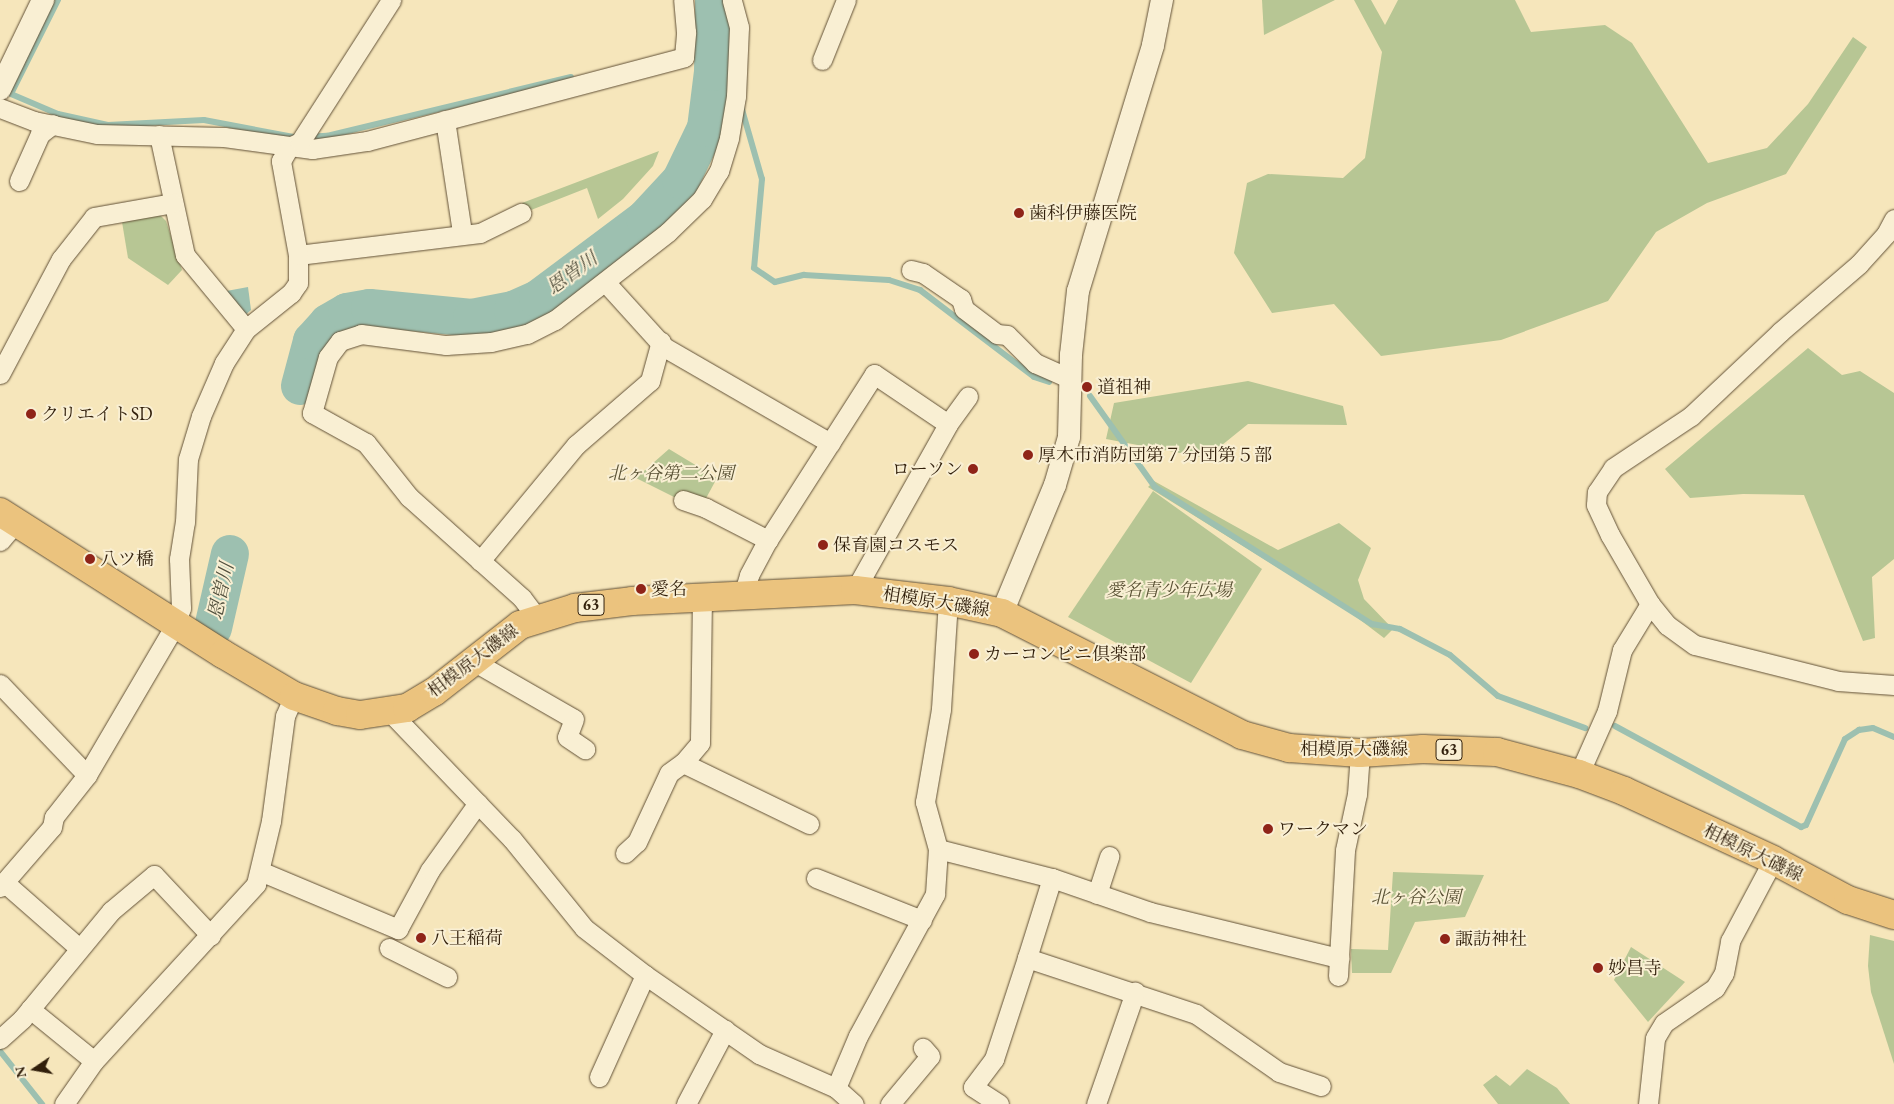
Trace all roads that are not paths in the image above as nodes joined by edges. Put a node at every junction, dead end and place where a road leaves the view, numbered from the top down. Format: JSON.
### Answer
{"nodes":[{"id":1,"x":43,"y":0,"type":"edge"},
{"id":2,"x":391,"y":0,"type":"edge"},
{"id":3,"x":683,"y":0,"type":"edge"},
{"id":4,"x":732,"y":0,"type":"edge"},
{"id":5,"x":846,"y":0,"type":"edge"},
{"id":6,"x":1162,"y":0,"type":"edge"},
{"id":7,"x":822,"y":60,"type":"dead end"},
{"id":8,"x":0,"y":89,"type":"edge"},
{"id":9,"x":0,"y":108,"type":"edge"},
{"id":10,"x":445,"y":120,"type":"junction"},
{"id":11,"x":53,"y":124,"type":"junction"},
{"id":12,"x":159,"y":135,"type":"junction"},
{"id":13,"x":298,"y":141,"type":"junction"},
{"id":14,"x":19,"y":181,"type":"dead end"},
{"id":15,"x":173,"y":203,"type":"junction"},
{"id":16,"x":521,"y":213,"type":"dead end"},
{"id":17,"x":1894,"y":219,"type":"edge"},
{"id":18,"x":462,"y":234,"type":"junction"},
{"id":19,"x":298,"y":256,"type":"junction"},
{"id":20,"x":911,"y":270,"type":"dead end"},
{"id":21,"x":606,"y":283,"type":"junction"},
{"id":22,"x":246,"y":328,"type":"junction"},
{"id":23,"x":661,"y":341,"type":"junction"},
{"id":24,"x":0,"y":374,"type":"edge"},
{"id":25,"x":1070,"y":379,"type":"junction"},
{"id":26,"x":968,"y":396,"type":"dead end"},
{"id":27,"x":948,"y":424,"type":"junction"},
{"id":28,"x":830,"y":443,"type":"junction"},
{"id":29,"x":682,"y":500,"type":"dead end"},
{"id":30,"x":5,"y":525,"type":"edge"},
{"id":31,"x":768,"y":540,"type":"junction"},
{"id":32,"x":480,"y":561,"type":"junction"},
{"id":33,"x":855,"y":590,"type":"junction"},
{"id":34,"x":743,"y":595,"type":"junction"},
{"id":35,"x":702,"y":597,"type":"junction"},
{"id":36,"x":948,"y":601,"type":"junction"},
{"id":37,"x":1650,"y":604,"type":"junction"},
{"id":38,"x":1002,"y":613,"type":"junction"},
{"id":39,"x":537,"y":618,"type":"junction"},
{"id":40,"x":180,"y":626,"type":"junction"},
{"id":41,"x":473,"y":661,"type":"junction"},
{"id":42,"x":5,"y":682,"type":"edge"},
{"id":43,"x":1894,"y":685,"type":"edge"},
{"id":44,"x":294,"y":696,"type":"junction"},
{"id":45,"x":390,"y":712,"type":"junction"},
{"id":46,"x":585,"y":749,"type":"dead end"},
{"id":47,"x":1360,"y":753,"type":"junction"},
{"id":48,"x":683,"y":763,"type":"junction"},
{"id":49,"x":1579,"y":774,"type":"junction"},
{"id":50,"x":87,"y":775,"type":"junction"},
{"id":51,"x":478,"y":803,"type":"junction"},
{"id":52,"x":809,"y":824,"type":"dead end"},
{"id":53,"x":938,"y":849,"type":"junction"},
{"id":54,"x":625,"y":853,"type":"dead end"},
{"id":55,"x":1108,"y":856,"type":"dead end"},
{"id":56,"x":1773,"y":860,"type":"junction"},
{"id":57,"x":260,"y":871,"type":"junction"},
{"id":58,"x":816,"y":878,"type":"dead end"},
{"id":59,"x":1052,"y":878,"type":"junction"},
{"id":60,"x":2,"y":885,"type":"edge"},
{"id":61,"x":1097,"y":894,"type":"junction"},
{"id":62,"x":1894,"y":916,"type":"edge"},
{"id":63,"x":922,"y":920,"type":"junction"},
{"id":64,"x":398,"y":929,"type":"junction"},
{"id":65,"x":211,"y":936,"type":"junction"},
{"id":66,"x":79,"y":948,"type":"junction"},
{"id":67,"x":1026,"y":958,"type":"junction"},
{"id":68,"x":645,"y":975,"type":"junction"},
{"id":69,"x":448,"y":977,"type":"dead end"},
{"id":70,"x":1134,"y":992,"type":"junction"},
{"id":71,"x":30,"y":1009,"type":"junction"},
{"id":72,"x":725,"y":1030,"type":"junction"},
{"id":73,"x":0,"y":1039,"type":"edge"},
{"id":74,"x":923,"y":1048,"type":"dead end"},
{"id":75,"x":94,"y":1061,"type":"junction"},
{"id":76,"x":606,"y":1071,"type":"dead end"},
{"id":77,"x":1321,"y":1086,"type":"dead end"},
{"id":78,"x":836,"y":1088,"type":"junction"},
{"id":79,"x":64,"y":1104,"type":"edge"},
{"id":80,"x":686,"y":1104,"type":"edge"},
{"id":81,"x":854,"y":1104,"type":"edge"},
{"id":82,"x":890,"y":1104,"type":"edge"},
{"id":83,"x":999,"y":1104,"type":"edge"},
{"id":84,"x":1096,"y":1104,"type":"edge"},
{"id":85,"x":1648,"y":1104,"type":"edge"}],
"edges":[{"from":1,"to":8,"type":"street"},
{"from":2,"to":13,"type":"street"},
{"from":3,"to":10,"type":"street"},
{"from":4,"to":21,"type":"street"},
{"from":5,"to":7,"type":"street"},
{"from":6,"to":25,"type":"street"},
{"from":9,"to":11,"type":"street"},
{"from":10,"to":13,"type":"street"},
{"from":10,"to":18,"type":"street"},
{"from":11,"to":12,"type":"street"},
{"from":11,"to":14,"type":"street"},
{"from":12,"to":13,"type":"street"},
{"from":12,"to":15,"type":"street"},
{"from":13,"to":19,"type":"street"},
{"from":15,"to":22,"type":"street"},
{"from":15,"to":24,"type":"street"},
{"from":16,"to":18,"type":"street"},
{"from":17,"to":37,"type":"street"},
{"from":18,"to":19,"type":"street"},
{"from":19,"to":22,"type":"street"},
{"from":20,"to":25,"type":"street"},
{"from":21,"to":23,"type":"street"},
{"from":21,"to":32,"type":"street"},
{"from":22,"to":40,"type":"street"},
{"from":23,"to":28,"type":"street"},
{"from":23,"to":32,"type":"street"},
{"from":25,"to":38,"type":"street"},
{"from":26,"to":27,"type":"street"},
{"from":27,"to":28,"type":"street"},
{"from":27,"to":33,"type":"street"},
{"from":28,"to":31,"type":"street"},
{"from":29,"to":31,"type":"street"},
{"from":30,"to":40,"type":"main road","name":"相模原大磯線","number":"63"},
{"from":31,"to":34,"type":"street"},
{"from":32,"to":39,"type":"street"},
{"from":33,"to":34,"type":"main road","name":"相模原大磯線","number":"63"},
{"from":33,"to":36,"type":"main road","name":"相模原大磯線","number":"63"},
{"from":34,"to":35,"type":"main road","name":"相模原大磯線","number":"63"},
{"from":35,"to":39,"type":"main road","name":"相模原大磯線","number":"63"},
{"from":35,"to":48,"type":"street"},
{"from":36,"to":38,"type":"main road","name":"相模原大磯線","number":"63"},
{"from":36,"to":53,"type":"street"},
{"from":37,"to":43,"type":"street"},
{"from":37,"to":49,"type":"street"},
{"from":38,"to":47,"type":"main road","name":"相模原大磯線","number":"63"},
{"from":39,"to":41,"type":"main road","name":"相模原大磯線","number":"63"},
{"from":40,"to":44,"type":"main road","name":"相模原大磯線","number":"63"},
{"from":40,"to":50,"type":"street"},
{"from":41,"to":45,"type":"main road","name":"相模原大磯線","number":"63"},
{"from":41,"to":46,"type":"street"},
{"from":42,"to":50,"type":"street"},
{"from":44,"to":45,"type":"main road","name":"相模原大磯線","number":"63"},
{"from":44,"to":57,"type":"street"},
{"from":45,"to":51,"type":"street"},
{"from":47,"to":49,"type":"main road","name":"相模原大磯線","number":"63"},
{"from":47,"to":61,"type":"street"},
{"from":48,"to":52,"type":"street"},
{"from":48,"to":54,"type":"street"},
{"from":49,"to":56,"type":"main road","name":"相模原大磯線","number":"63"},
{"from":50,"to":60,"type":"street"},
{"from":51,"to":64,"type":"street"},
{"from":51,"to":68,"type":"street"},
{"from":53,"to":59,"type":"street"},
{"from":53,"to":63,"type":"street"},
{"from":55,"to":61,"type":"street"},
{"from":56,"to":62,"type":"main road","name":"相模原大磯線","number":"63"},
{"from":56,"to":85,"type":"street"},
{"from":57,"to":64,"type":"street"},
{"from":57,"to":65,"type":"street"},
{"from":58,"to":63,"type":"street"},
{"from":59,"to":61,"type":"street"},
{"from":59,"to":67,"type":"street"},
{"from":60,"to":66,"type":"street"},
{"from":63,"to":78,"type":"street"},
{"from":64,"to":69,"type":"street"},
{"from":65,"to":66,"type":"street"},
{"from":65,"to":75,"type":"street"},
{"from":66,"to":71,"type":"street"},
{"from":67,"to":70,"type":"street"},
{"from":67,"to":83,"type":"street"},
{"from":68,"to":72,"type":"street"},
{"from":68,"to":76,"type":"street"},
{"from":70,"to":77,"type":"street"},
{"from":70,"to":84,"type":"street"},
{"from":71,"to":73,"type":"street"},
{"from":71,"to":75,"type":"street"},
{"from":72,"to":78,"type":"street"},
{"from":72,"to":80,"type":"street"},
{"from":74,"to":82,"type":"street"},
{"from":75,"to":79,"type":"street"},
{"from":78,"to":81,"type":"street"}]}
